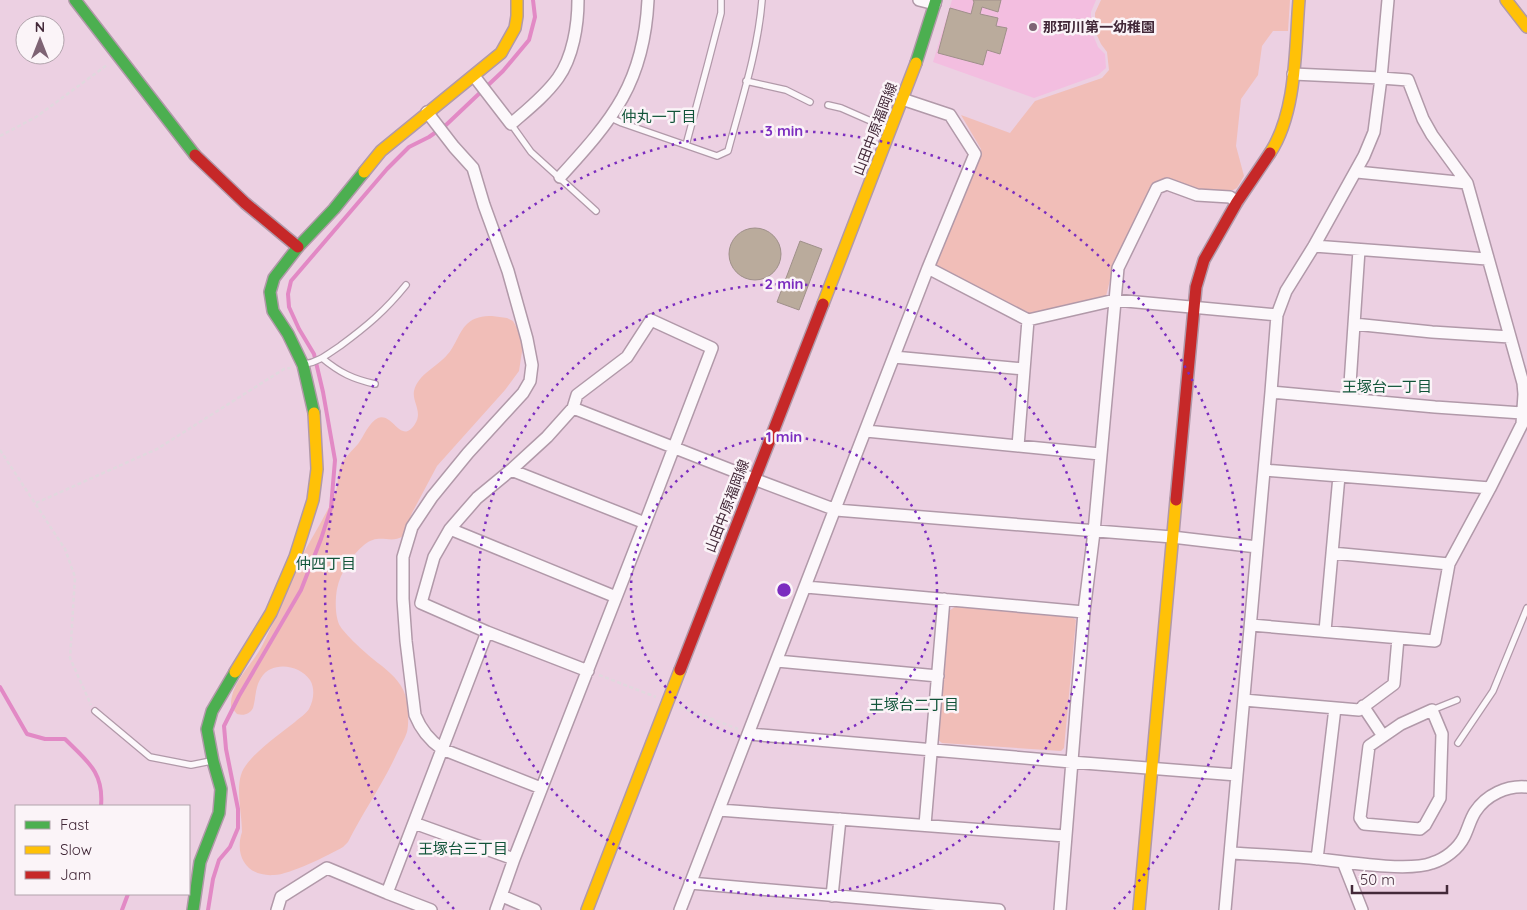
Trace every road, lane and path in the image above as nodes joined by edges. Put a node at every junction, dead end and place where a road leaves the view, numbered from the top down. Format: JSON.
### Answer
{"nodes":[{"id":1,"x":75,"y":0,"type":"edge"},
{"id":2,"x":518,"y":0,"type":"edge"},
{"id":3,"x":578,"y":0,"type":"edge"},
{"id":4,"x":648,"y":0,"type":"edge"},
{"id":5,"x":721,"y":0,"type":"edge"},
{"id":6,"x":762,"y":0,"type":"edge"},
{"id":7,"x":919,"y":0,"type":"edge"},
{"id":8,"x":1299,"y":0,"type":"edge"},
{"id":9,"x":1388,"y":0,"type":"edge"},
{"id":10,"x":1506,"y":0,"type":"edge"},
{"id":11,"x":936,"y":2,"type":"edge"},
{"id":12,"x":1527,"y":27,"type":"edge"},
{"id":13,"x":119,"y":56,"type":"junction"},
{"id":14,"x":1293,"y":74,"type":"junction"},
{"id":15,"x":474,"y":76,"type":"junction"},
{"id":16,"x":1381,"y":78,"type":"junction"},
{"id":17,"x":746,"y":81,"type":"junction"},
{"id":18,"x":902,"y":99,"type":"junction"},
{"id":19,"x":810,"y":102,"type":"dead end"},
{"id":20,"x":828,"y":105,"type":"dead end"},
{"id":21,"x":427,"y":112,"type":"junction"},
{"id":22,"x":611,"y":118,"type":"junction"},
{"id":23,"x":510,"y":124,"type":"junction"},
{"id":24,"x":891,"y":130,"type":"junction"},
{"id":25,"x":0,"y":136,"type":"edge"},
{"id":26,"x":686,"y":145,"type":"junction"},
{"id":27,"x":1356,"y":172,"type":"junction"},
{"id":28,"x":560,"y":177,"type":"junction"},
{"id":29,"x":1467,"y":183,"type":"junction"},
{"id":30,"x":1238,"y":202,"type":"junction"},
{"id":31,"x":596,"y":211,"type":"dead end"},
{"id":32,"x":1314,"y":246,"type":"junction"},
{"id":33,"x":298,"y":247,"type":"junction"},
{"id":34,"x":1359,"y":250,"type":"junction"},
{"id":35,"x":1488,"y":259,"type":"junction"},
{"id":36,"x":928,"y":268,"type":"junction"},
{"id":37,"x":406,"y":285,"type":"dead end"},
{"id":38,"x":1115,"y":300,"type":"junction"},
{"id":39,"x":1193,"y":308,"type":"junction"},
{"id":40,"x":1277,"y":315,"type":"junction"},
{"id":41,"x":1028,"y":320,"type":"junction"},
{"id":42,"x":1354,"y":324,"type":"junction"},
{"id":43,"x":1510,"y":337,"type":"junction"},
{"id":44,"x":894,"y":357,"type":"junction"},
{"id":45,"x":322,"y":358,"type":"junction"},
{"id":46,"x":303,"y":364,"type":"junction"},
{"id":47,"x":1024,"y":369,"type":"junction"},
{"id":48,"x":375,"y":384,"type":"dead end"},
{"id":49,"x":1271,"y":392,"type":"junction"},
{"id":50,"x":1349,"y":399,"type":"junction"},
{"id":51,"x":573,"y":408,"type":"junction"},
{"id":52,"x":1522,"y":413,"type":"junction"},
{"id":53,"x":866,"y":431,"type":"junction"},
{"id":54,"x":1018,"y":446,"type":"junction"},
{"id":55,"x":674,"y":447,"type":"junction"},
{"id":56,"x":0,"y":450,"type":"edge"},
{"id":57,"x":1100,"y":454,"type":"junction"},
{"id":58,"x":511,"y":470,"type":"junction"},
{"id":59,"x":1265,"y":470,"type":"junction"},
{"id":60,"x":1339,"y":476,"type":"junction"},
{"id":61,"x":754,"y":480,"type":"junction"},
{"id":62,"x":1490,"y":488,"type":"junction"},
{"id":63,"x":36,"y":503,"type":"junction"},
{"id":64,"x":836,"y":510,"type":"junction"},
{"id":65,"x":645,"y":523,"type":"junction"},
{"id":66,"x":450,"y":529,"type":"junction"},
{"id":67,"x":1094,"y":532,"type":"junction"},
{"id":68,"x":1172,"y":537,"type":"junction"},
{"id":69,"x":1257,"y":547,"type":"junction"},
{"id":70,"x":1332,"y":553,"type":"junction"},
{"id":71,"x":1449,"y":564,"type":"junction"},
{"id":72,"x":806,"y":586,"type":"junction"},
{"id":73,"x":616,"y":597,"type":"junction"},
{"id":74,"x":944,"y":599,"type":"junction"},
{"id":75,"x":1527,"y":608,"type":"edge"},
{"id":76,"x":1084,"y":612,"type":"junction"},
{"id":77,"x":1251,"y":625,"type":"junction"},
{"id":78,"x":1325,"y":631,"type":"junction"},
{"id":79,"x":487,"y":632,"type":"junction"},
{"id":80,"x":1398,"y":638,"type":"junction"},
{"id":81,"x":777,"y":661,"type":"junction"},
{"id":82,"x":588,"y":670,"type":"junction"},
{"id":83,"x":938,"y":676,"type":"junction"},
{"id":84,"x":1244,"y":700,"type":"junction"},
{"id":85,"x":1457,"y":700,"type":"dead end"},
{"id":86,"x":1363,"y":706,"type":"junction"},
{"id":87,"x":1335,"y":708,"type":"junction"},
{"id":88,"x":1432,"y":710,"type":"junction"},
{"id":89,"x":95,"y":712,"type":"joint"},
{"id":90,"x":749,"y":734,"type":"junction"},
{"id":91,"x":1383,"y":736,"type":"junction"},
{"id":92,"x":1458,"y":743,"type":"dead end"},
{"id":93,"x":442,"y":749,"type":"junction"},
{"id":94,"x":932,"y":750,"type":"junction"},
{"id":95,"x":213,"y":761,"type":"junction"},
{"id":96,"x":1071,"y":762,"type":"junction"},
{"id":97,"x":1152,"y":767,"type":"junction"},
{"id":98,"x":1237,"y":775,"type":"junction"},
{"id":99,"x":1527,"y":787,"type":"edge"},
{"id":100,"x":542,"y":788,"type":"junction"},
{"id":101,"x":719,"y":810,"type":"junction"},
{"id":102,"x":840,"y":819,"type":"junction"},
{"id":103,"x":414,"y":823,"type":"junction"},
{"id":104,"x":925,"y":825,"type":"junction"},
{"id":105,"x":1065,"y":836,"type":"junction"},
{"id":106,"x":1231,"y":853,"type":"junction"},
{"id":107,"x":514,"y":859,"type":"junction"},
{"id":108,"x":1316,"y":859,"type":"junction"},
{"id":109,"x":1343,"y":862,"type":"junction"},
{"id":110,"x":690,"y":883,"type":"junction"},
{"id":111,"x":387,"y":893,"type":"junction"},
{"id":112,"x":502,"y":896,"type":"junction"},
{"id":113,"x":832,"y":896,"type":"junction"},
{"id":114,"x":193,"y":910,"type":"edge"},
{"id":115,"x":277,"y":910,"type":"edge"},
{"id":116,"x":431,"y":910,"type":"edge"},
{"id":117,"x":496,"y":910,"type":"edge"},
{"id":118,"x":535,"y":910,"type":"edge"},
{"id":119,"x":587,"y":910,"type":"edge"},
{"id":120,"x":680,"y":910,"type":"edge"},
{"id":121,"x":999,"y":910,"type":"edge"},
{"id":122,"x":1060,"y":910,"type":"edge"},
{"id":123,"x":1139,"y":910,"type":"edge"},
{"id":124,"x":1225,"y":910,"type":"edge"},
{"id":125,"x":1362,"y":910,"type":"edge"}],
"edges":[{"from":1,"to":13,"type":"street"},
{"from":2,"to":15,"type":"street"},
{"from":3,"to":23,"type":"street"},
{"from":4,"to":22,"type":"street"},
{"from":5,"to":26,"type":"lane"},
{"from":6,"to":17,"type":"lane"},
{"from":7,"to":11,"type":"street"},
{"from":8,"to":14,"type":"street"},
{"from":9,"to":16,"type":"street"},
{"from":10,"to":12,"type":"street"},
{"from":11,"to":18,"type":"street","name":"山田中原福岡線"},
{"from":13,"to":25,"type":"path"},
{"from":13,"to":33,"type":"street"},
{"from":14,"to":16,"type":"street"},
{"from":14,"to":30,"type":"street"},
{"from":15,"to":21,"type":"street"},
{"from":15,"to":23,"type":"street"},
{"from":16,"to":27,"type":"street"},
{"from":16,"to":29,"type":"street"},
{"from":17,"to":19,"type":"lane"},
{"from":17,"to":26,"type":"lane"},
{"from":18,"to":24,"type":"street","name":"山田中原福岡線"},
{"from":18,"to":36,"type":"street"},
{"from":20,"to":24,"type":"lane"},
{"from":21,"to":33,"type":"street"},
{"from":21,"to":93,"type":"street"},
{"from":22,"to":26,"type":"lane"},
{"from":22,"to":28,"type":"street"},
{"from":23,"to":28,"type":"lane"},
{"from":24,"to":61,"type":"street","name":"山田中原福岡線"},
{"from":27,"to":29,"type":"street"},
{"from":27,"to":32,"type":"street"},
{"from":28,"to":31,"type":"lane"},
{"from":29,"to":35,"type":"street"},
{"from":30,"to":38,"type":"street"},
{"from":30,"to":39,"type":"street"},
{"from":32,"to":34,"type":"street"},
{"from":32,"to":40,"type":"street"},
{"from":33,"to":46,"type":"street"},
{"from":34,"to":35,"type":"street"},
{"from":34,"to":42,"type":"street"},
{"from":35,"to":43,"type":"street"},
{"from":36,"to":41,"type":"street"},
{"from":36,"to":44,"type":"street"},
{"from":37,"to":45,"type":"lane"},
{"from":38,"to":39,"type":"street"},
{"from":38,"to":41,"type":"street"},
{"from":38,"to":57,"type":"street"},
{"from":39,"to":40,"type":"street"},
{"from":39,"to":68,"type":"street"},
{"from":40,"to":49,"type":"street"},
{"from":41,"to":47,"type":"street"},
{"from":42,"to":43,"type":"street"},
{"from":42,"to":50,"type":"street"},
{"from":43,"to":52,"type":"street"},
{"from":44,"to":47,"type":"street"},
{"from":44,"to":53,"type":"street"},
{"from":45,"to":46,"type":"lane"},
{"from":45,"to":48,"type":"lane"},
{"from":46,"to":63,"type":"path"},
{"from":46,"to":95,"type":"street"},
{"from":47,"to":54,"type":"street"},
{"from":49,"to":50,"type":"street"},
{"from":49,"to":59,"type":"street"},
{"from":50,"to":52,"type":"street"},
{"from":51,"to":55,"type":"street"},
{"from":51,"to":55,"type":"street"},
{"from":51,"to":58,"type":"street"},
{"from":52,"to":62,"type":"street"},
{"from":53,"to":54,"type":"street"},
{"from":53,"to":64,"type":"street"},
{"from":54,"to":57,"type":"street"},
{"from":55,"to":61,"type":"street"},
{"from":55,"to":65,"type":"street"},
{"from":56,"to":63,"type":"path"},
{"from":57,"to":67,"type":"street"},
{"from":58,"to":65,"type":"street"},
{"from":58,"to":66,"type":"street"},
{"from":59,"to":60,"type":"street"},
{"from":59,"to":69,"type":"street"},
{"from":60,"to":62,"type":"street"},
{"from":60,"to":70,"type":"street"},
{"from":61,"to":64,"type":"street"},
{"from":61,"to":119,"type":"street","name":"山田中原福岡線"},
{"from":62,"to":71,"type":"street"},
{"from":63,"to":89,"type":"path"},
{"from":64,"to":67,"type":"street"},
{"from":64,"to":72,"type":"street"},
{"from":65,"to":73,"type":"street"},
{"from":66,"to":73,"type":"street"},
{"from":66,"to":79,"type":"street"},
{"from":67,"to":68,"type":"street"},
{"from":67,"to":76,"type":"street"},
{"from":68,"to":69,"type":"street"},
{"from":68,"to":97,"type":"street"},
{"from":69,"to":77,"type":"street"},
{"from":70,"to":71,"type":"street"},
{"from":70,"to":78,"type":"street"},
{"from":71,"to":80,"type":"street"},
{"from":72,"to":74,"type":"street"},
{"from":72,"to":81,"type":"street"},
{"from":73,"to":82,"type":"street"},
{"from":74,"to":76,"type":"street"},
{"from":74,"to":83,"type":"street"},
{"from":75,"to":92,"type":"lane"},
{"from":76,"to":96,"type":"street"},
{"from":77,"to":78,"type":"street"},
{"from":77,"to":84,"type":"street"},
{"from":78,"to":80,"type":"street"},
{"from":79,"to":82,"type":"street"},
{"from":79,"to":93,"type":"street"},
{"from":80,"to":86,"type":"street"},
{"from":81,"to":83,"type":"street"},
{"from":81,"to":90,"type":"street"},
{"from":82,"to":100,"type":"street"},
{"from":83,"to":94,"type":"street"},
{"from":84,"to":87,"type":"street"},
{"from":84,"to":98,"type":"street"},
{"from":85,"to":88,"type":"lane"},
{"from":86,"to":87,"type":"street"},
{"from":86,"to":91,"type":"street"},
{"from":87,"to":108,"type":"street"},
{"from":88,"to":91,"type":"street"},
{"from":88,"to":91,"type":"street"},
{"from":89,"to":95,"type":"lane"},
{"from":90,"to":94,"type":"street"},
{"from":90,"to":101,"type":"street"},
{"from":93,"to":100,"type":"street"},
{"from":93,"to":103,"type":"street"},
{"from":94,"to":96,"type":"street"},
{"from":94,"to":104,"type":"street"},
{"from":95,"to":114,"type":"street"},
{"from":96,"to":97,"type":"street"},
{"from":96,"to":105,"type":"street"},
{"from":97,"to":98,"type":"street"},
{"from":97,"to":123,"type":"street"},
{"from":98,"to":106,"type":"street"},
{"from":99,"to":109,"type":"street"},
{"from":100,"to":107,"type":"street"},
{"from":101,"to":102,"type":"street"},
{"from":101,"to":110,"type":"street"},
{"from":102,"to":104,"type":"street"},
{"from":102,"to":113,"type":"street"},
{"from":103,"to":107,"type":"street"},
{"from":103,"to":111,"type":"street"},
{"from":104,"to":105,"type":"street"},
{"from":105,"to":122,"type":"street"},
{"from":106,"to":108,"type":"street"},
{"from":106,"to":124,"type":"street"},
{"from":107,"to":112,"type":"street"},
{"from":108,"to":109,"type":"street"},
{"from":109,"to":125,"type":"street"},
{"from":110,"to":113,"type":"street"},
{"from":110,"to":120,"type":"street"},
{"from":111,"to":115,"type":"street"},
{"from":111,"to":116,"type":"street"},
{"from":112,"to":117,"type":"street"},
{"from":112,"to":118,"type":"street"},
{"from":113,"to":121,"type":"street"}]}
